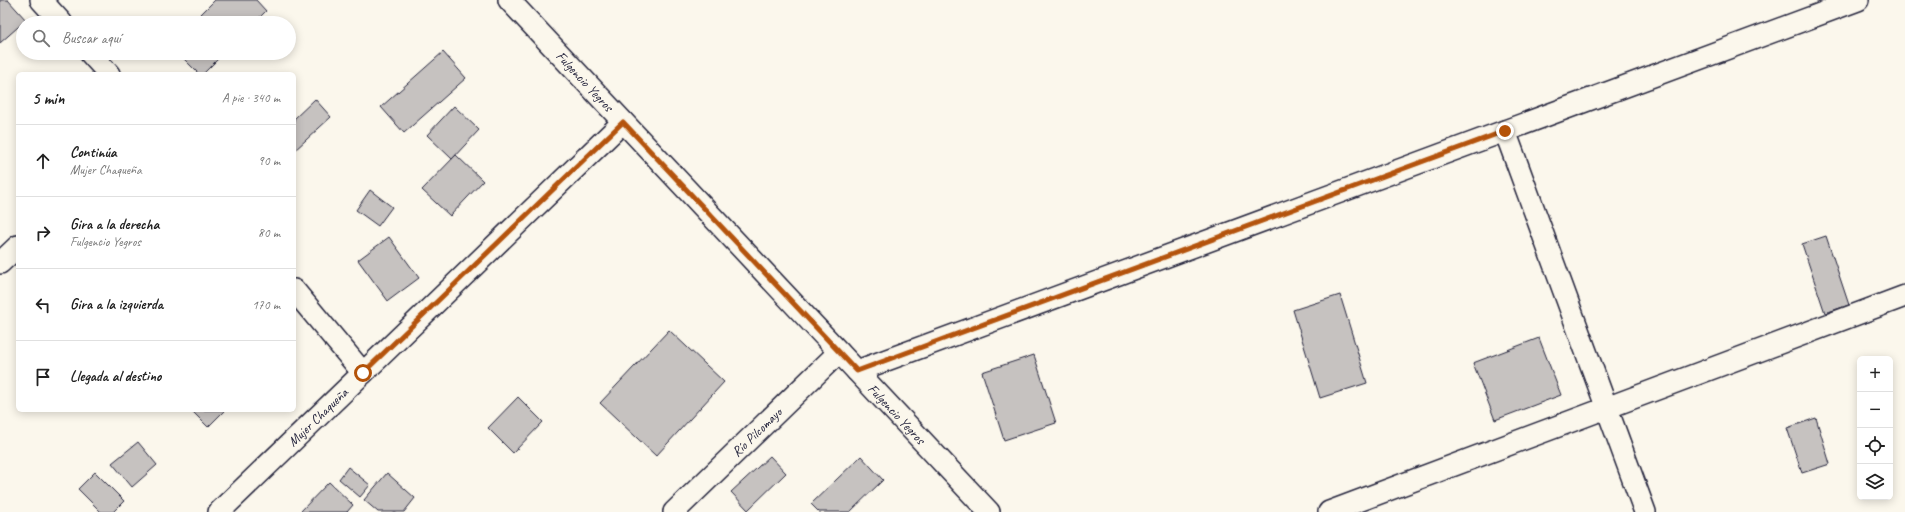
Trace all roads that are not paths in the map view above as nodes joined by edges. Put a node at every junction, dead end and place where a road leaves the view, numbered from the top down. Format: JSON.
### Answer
{"nodes":[{"id":1,"x":41,"y":0,"type":"edge"},
{"id":2,"x":509,"y":0,"type":"edge"},
{"id":3,"x":1858,"y":0,"type":"edge"},
{"id":4,"x":56,"y":16,"type":"edge"},
{"id":5,"x":96,"y":60,"type":"edge"},
{"id":6,"x":107,"y":72,"type":"edge"},
{"id":7,"x":623,"y":122,"type":"junction"},
{"id":8,"x":1505,"y":131,"type":"junction"},
{"id":9,"x":16,"y":248,"type":"edge"},
{"id":10,"x":0,"y":263,"type":"edge"},
{"id":11,"x":296,"y":292,"type":"edge"},
{"id":12,"x":1905,"y":296,"type":"edge"},
{"id":13,"x":839,"y":352,"type":"junction"},
{"id":14,"x":857,"y":371,"type":"junction"},
{"id":15,"x":363,"y":373,"type":"junction"},
{"id":16,"x":1606,"y":408,"type":"junction"},
{"id":17,"x":219,"y":512,"type":"edge"},
{"id":18,"x":674,"y":512,"type":"edge"},
{"id":19,"x":989,"y":512,"type":"edge"},
{"id":20,"x":1329,"y":512,"type":"edge"},
{"id":21,"x":1645,"y":512,"type":"edge"}],
"edges":[{"from":1,"to":4,"type":"street"},
{"from":2,"to":7,"type":"street","name":"Fulgencio Yegros"},
{"from":3,"to":8,"type":"street"},
{"from":5,"to":6,"type":"street"},
{"from":7,"to":13,"type":"street","name":"Fulgencio Yegros"},
{"from":7,"to":15,"type":"street","name":"Mujer Chaqueña"},
{"from":8,"to":14,"type":"street"},
{"from":8,"to":16,"type":"street"},
{"from":9,"to":10,"type":"street"},
{"from":11,"to":15,"type":"street"},
{"from":12,"to":16,"type":"street"},
{"from":13,"to":14,"type":"street","name":"Fulgencio Yegros"},
{"from":13,"to":18,"type":"street","name":"Río Pilcomayo"},
{"from":14,"to":19,"type":"street","name":"Fulgencio Yegros"},
{"from":15,"to":17,"type":"street","name":"Mujer Chaqueña"},
{"from":16,"to":20,"type":"street"},
{"from":16,"to":21,"type":"street"}]}
